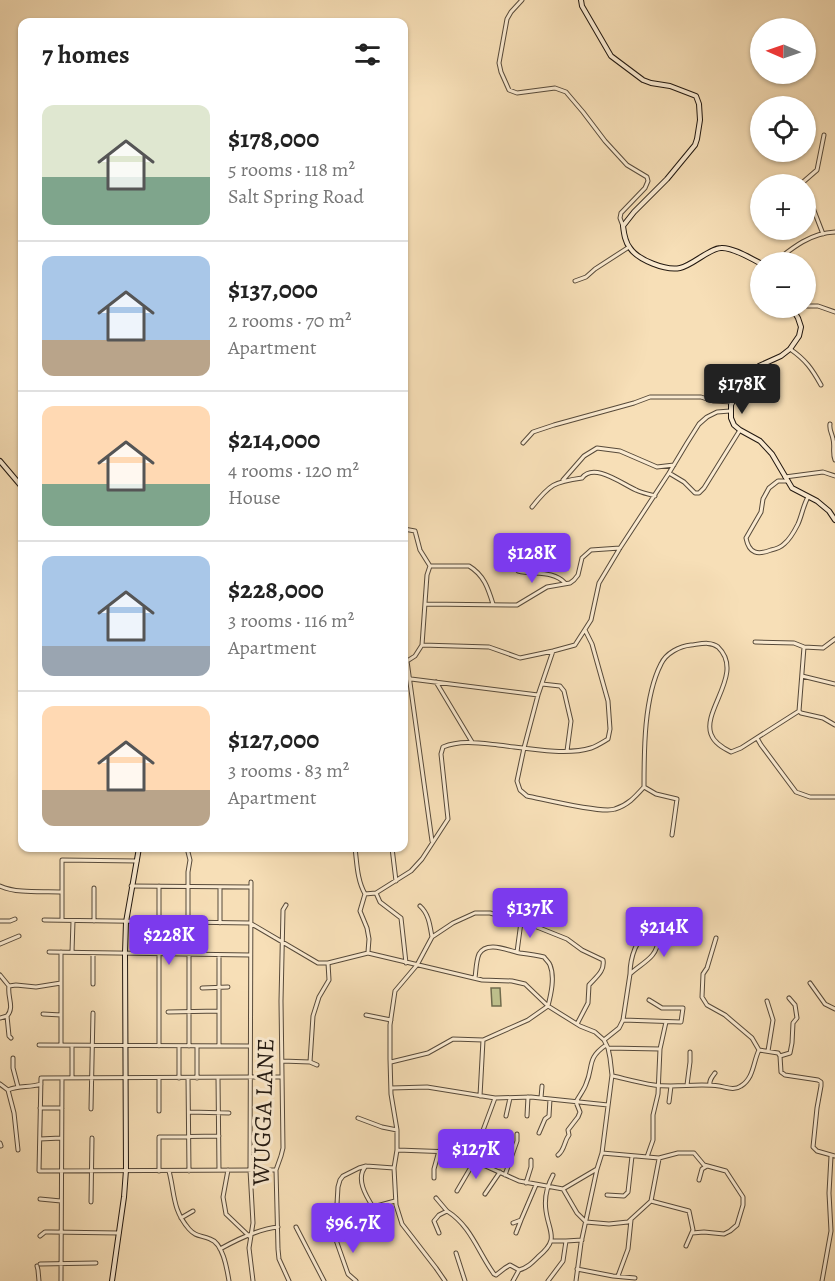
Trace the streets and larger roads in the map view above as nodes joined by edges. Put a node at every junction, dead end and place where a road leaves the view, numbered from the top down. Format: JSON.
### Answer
{"nodes":[{"id":1,"x":522,"y":0,"type":"edge"},
{"id":2,"x":581,"y":0,"type":"edge"},
{"id":3,"x":824,"y":135,"type":"dead end"},
{"id":4,"x":812,"y":174,"type":"edge"},
{"id":5,"x":816,"y":216,"type":"edge"},
{"id":6,"x":623,"y":226,"type":"junction"},
{"id":7,"x":835,"y":232,"type":"edge"},
{"id":8,"x":823,"y":234,"type":"junction"},
{"id":9,"x":629,"y":247,"type":"junction"},
{"id":10,"x":788,"y":252,"type":"edge"},
{"id":11,"x":750,"y":258,"type":"edge"},
{"id":12,"x":575,"y":281,"type":"dead end"},
{"id":13,"x":816,"y":306,"type":"edge"},
{"id":14,"x":835,"y":312,"type":"edge"},
{"id":15,"x":798,"y":318,"type":"edge"},
{"id":16,"x":790,"y":349,"type":"junction"},
{"id":17,"x":821,"y":385,"type":"dead end"},
{"id":18,"x":732,"y":402,"type":"junction"},
{"id":19,"x":730,"y":411,"type":"junction"},
{"id":20,"x":830,"y":424,"type":"dead end"},
{"id":21,"x":740,"y":430,"type":"junction"},
{"id":22,"x":523,"y":443,"type":"dead end"},
{"id":23,"x":834,"y":444,"type":"edge"},
{"id":24,"x":835,"y":460,"type":"edge"},
{"id":25,"x":0,"y":461,"type":"edge"},
{"id":26,"x":674,"y":465,"type":"junction"},
{"id":27,"x":669,"y":473,"type":"junction"},
{"id":28,"x":835,"y":475,"type":"edge"},
{"id":29,"x":787,"y":479,"type":"junction"},
{"id":30,"x":562,"y":481,"type":"junction"},
{"id":31,"x":18,"y":482,"type":"edge"},
{"id":32,"x":655,"y":496,"type":"junction"},
{"id":33,"x":808,"y":497,"type":"junction"},
{"id":34,"x":532,"y":507,"type":"dead end"},
{"id":35,"x":835,"y":520,"type":"edge"},
{"id":36,"x":408,"y":530,"type":"edge"},
{"id":37,"x":503,"y":540,"type":"dead end"},
{"id":38,"x":620,"y":548,"type":"junction"},
{"id":39,"x":430,"y":566,"type":"junction"},
{"id":40,"x":565,"y":583,"type":"junction"},
{"id":41,"x":425,"y":604,"type":"junction"},
{"id":42,"x":493,"y":604,"type":"junction"},
{"id":43,"x":585,"y":630,"type":"junction"},
{"id":44,"x":835,"y":639,"type":"edge"},
{"id":45,"x":755,"y":642,"type":"dead end"},
{"id":46,"x":422,"y":645,"type":"junction"},
{"id":47,"x":804,"y":647,"type":"junction"},
{"id":48,"x":553,"y":651,"type":"junction"},
{"id":49,"x":408,"y":660,"type":"edge"},
{"id":50,"x":408,"y":670,"type":"edge"},
{"id":51,"x":802,"y":676,"type":"junction"},
{"id":52,"x":411,"y":679,"type":"junction"},
{"id":53,"x":436,"y":682,"type":"junction"},
{"id":54,"x":542,"y":684,"type":"junction"},
{"id":55,"x":835,"y":684,"type":"edge"},
{"id":56,"x":538,"y":695,"type":"junction"},
{"id":57,"x":799,"y":711,"type":"junction"},
{"id":58,"x":835,"y":725,"type":"edge"},
{"id":59,"x":757,"y":737,"type":"junction"},
{"id":60,"x":472,"y":742,"type":"junction"},
{"id":61,"x":524,"y":748,"type":"junction"},
{"id":62,"x":567,"y":751,"type":"junction"},
{"id":63,"x":644,"y":787,"type":"junction"},
{"id":64,"x":835,"y":797,"type":"edge"},
{"id":65,"x":672,"y":835,"type":"dead end"},
{"id":66,"x":432,"y":842,"type":"junction"},
{"id":67,"x":138,"y":852,"type":"edge"},
{"id":68,"x":188,"y":852,"type":"edge"},
{"id":69,"x":356,"y":852,"type":"edge"},
{"id":70,"x":392,"y":852,"type":"edge"},
{"id":71,"x":137,"y":861,"type":"junction"},
{"id":72,"x":396,"y":881,"type":"junction"},
{"id":73,"x":0,"y":886,"type":"edge"},
{"id":74,"x":131,"y":886,"type":"junction"},
{"id":75,"x":159,"y":886,"type":"junction"},
{"id":76,"x":189,"y":886,"type":"junction"},
{"id":77,"x":220,"y":887,"type":"junction"},
{"id":78,"x":94,"y":888,"type":"dead end"},
{"id":79,"x":62,"y":892,"type":"junction"},
{"id":80,"x":376,"y":893,"type":"junction"},
{"id":81,"x":365,"y":894,"type":"junction"},
{"id":82,"x":286,"y":905,"type":"dead end"},
{"id":83,"x":420,"y":906,"type":"dead end"},
{"id":84,"x":15,"y":919,"type":"dead end"},
{"id":85,"x":44,"y":920,"type":"dead end"},
{"id":86,"x":0,"y":921,"type":"edge"},
{"id":87,"x":62,"y":921,"type":"junction"},
{"id":88,"x":73,"y":921,"type":"junction"},
{"id":89,"x":94,"y":921,"type":"junction"},
{"id":90,"x":126,"y":922,"type":"junction"},
{"id":91,"x":159,"y":922,"type":"junction"},
{"id":92,"x":521,"y":922,"type":"junction"},
{"id":93,"x":179,"y":923,"type":"junction"},
{"id":94,"x":188,"y":923,"type":"junction"},
{"id":95,"x":220,"y":923,"type":"junction"},
{"id":96,"x":250,"y":923,"type":"junction"},
{"id":97,"x":19,"y":936,"type":"dead end"},
{"id":98,"x":432,"y":937,"type":"junction"},
{"id":99,"x":716,"y":938,"type":"dead end"},
{"id":100,"x":282,"y":941,"type":"junction"},
{"id":101,"x":0,"y":944,"type":"edge"},
{"id":102,"x":49,"y":952,"type":"dead end"},
{"id":103,"x":61,"y":952,"type":"junction"},
{"id":104,"x":72,"y":952,"type":"junction"},
{"id":105,"x":517,"y":952,"type":"junction"},
{"id":106,"x":93,"y":953,"type":"junction"},
{"id":107,"x":125,"y":953,"type":"junction"},
{"id":108,"x":368,"y":953,"type":"junction"},
{"id":109,"x":159,"y":954,"type":"junction"},
{"id":110,"x":179,"y":954,"type":"junction"},
{"id":111,"x":189,"y":954,"type":"junction"},
{"id":112,"x":219,"y":955,"type":"junction"},
{"id":113,"x":250,"y":956,"type":"junction"},
{"id":114,"x":328,"y":963,"type":"junction"},
{"id":115,"x":406,"y":963,"type":"junction"},
{"id":116,"x":417,"y":965,"type":"junction"},
{"id":117,"x":630,"y":974,"type":"junction"},
{"id":118,"x":0,"y":975,"type":"edge"},
{"id":119,"x":475,"y":978,"type":"junction"},
{"id":120,"x":61,"y":983,"type":"junction"},
{"id":121,"x":810,"y":983,"type":"dead end"},
{"id":122,"x":93,"y":984,"type":"dead end"},
{"id":123,"x":9,"y":986,"type":"junction"},
{"id":124,"x":202,"y":987,"type":"dead end"},
{"id":125,"x":228,"y":987,"type":"dead end"},
{"id":126,"x":219,"y":988,"type":"junction"},
{"id":127,"x":789,"y":998,"type":"dead end"},
{"id":128,"x":650,"y":1000,"type":"dead end"},
{"id":129,"x":767,"y":1001,"type":"dead end"},
{"id":130,"x":548,"y":1006,"type":"junction"},
{"id":131,"x":835,"y":1009,"type":"edge"},
{"id":132,"x":219,"y":1011,"type":"junction"},
{"id":133,"x":168,"y":1012,"type":"dead end"},
{"id":134,"x":189,"y":1012,"type":"junction"},
{"id":135,"x":93,"y":1013,"type":"dead end"},
{"id":136,"x":43,"y":1014,"type":"dead end"},
{"id":137,"x":61,"y":1015,"type":"junction"},
{"id":138,"x":7,"y":1016,"type":"junction"},
{"id":139,"x":366,"y":1016,"type":"dead end"},
{"id":140,"x":0,"y":1017,"type":"edge"},
{"id":141,"x":391,"y":1020,"type":"junction"},
{"id":142,"x":623,"y":1020,"type":"junction"},
{"id":143,"x":666,"y":1022,"type":"junction"},
{"id":144,"x":577,"y":1024,"type":"junction"},
{"id":145,"x":11,"y":1038,"type":"dead end"},
{"id":146,"x":483,"y":1040,"type":"junction"},
{"id":147,"x":604,"y":1040,"type":"junction"},
{"id":148,"x":39,"y":1045,"type":"dead end"},
{"id":149,"x":61,"y":1045,"type":"junction"},
{"id":150,"x":219,"y":1045,"type":"junction"},
{"id":151,"x":72,"y":1046,"type":"junction"},
{"id":152,"x":92,"y":1046,"type":"junction"},
{"id":153,"x":125,"y":1046,"type":"junction"},
{"id":154,"x":159,"y":1046,"type":"junction"},
{"id":155,"x":179,"y":1046,"type":"junction"},
{"id":156,"x":189,"y":1046,"type":"junction"},
{"id":157,"x":197,"y":1046,"type":"junction"},
{"id":158,"x":249,"y":1046,"type":"junction"},
{"id":159,"x":607,"y":1046,"type":"junction"},
{"id":160,"x":660,"y":1048,"type":"junction"},
{"id":161,"x":759,"y":1050,"type":"junction"},
{"id":162,"x":690,"y":1052,"type":"dead end"},
{"id":163,"x":768,"y":1052,"type":"junction"},
{"id":164,"x":780,"y":1056,"type":"junction"},
{"id":165,"x":13,"y":1058,"type":"dead end"},
{"id":166,"x":282,"y":1061,"type":"junction"},
{"id":167,"x":310,"y":1062,"type":"junction"},
{"id":168,"x":390,"y":1062,"type":"junction"},
{"id":169,"x":316,"y":1065,"type":"dead end"},
{"id":170,"x":715,"y":1073,"type":"dead end"},
{"id":171,"x":612,"y":1075,"type":"junction"},
{"id":172,"x":282,"y":1077,"type":"junction"},
{"id":173,"x":62,"y":1078,"type":"junction"},
{"id":174,"x":72,"y":1078,"type":"junction"},
{"id":175,"x":92,"y":1078,"type":"junction"},
{"id":176,"x":126,"y":1078,"type":"junction"},
{"id":177,"x":159,"y":1078,"type":"junction"},
{"id":178,"x":179,"y":1078,"type":"junction"},
{"id":179,"x":188,"y":1078,"type":"junction"},
{"id":180,"x":197,"y":1078,"type":"junction"},
{"id":181,"x":218,"y":1078,"type":"junction"},
{"id":182,"x":250,"y":1078,"type":"junction"},
{"id":183,"x":0,"y":1084,"type":"edge"},
{"id":184,"x":41,"y":1084,"type":"junction"},
{"id":185,"x":658,"y":1085,"type":"junction"},
{"id":186,"x":687,"y":1085,"type":"junction"},
{"id":187,"x":710,"y":1085,"type":"junction"},
{"id":188,"x":542,"y":1086,"type":"dead end"},
{"id":189,"x":671,"y":1086,"type":"junction"},
{"id":190,"x":18,"y":1087,"type":"junction"},
{"id":191,"x":391,"y":1088,"type":"junction"},
{"id":192,"x":8,"y":1090,"type":"junction"},
{"id":193,"x":480,"y":1096,"type":"junction"},
{"id":194,"x":511,"y":1097,"type":"junction"},
{"id":195,"x":528,"y":1097,"type":"junction"},
{"id":196,"x":495,"y":1098,"type":"junction"},
{"id":197,"x":541,"y":1098,"type":"junction"},
{"id":198,"x":550,"y":1099,"type":"junction"},
{"id":199,"x":576,"y":1102,"type":"junction"},
{"id":200,"x":669,"y":1102,"type":"dead end"},
{"id":201,"x":608,"y":1105,"type":"junction"},
{"id":202,"x":40,"y":1108,"type":"junction"},
{"id":203,"x":62,"y":1108,"type":"junction"},
{"id":204,"x":91,"y":1109,"type":"dead end"},
{"id":205,"x":159,"y":1111,"type":"dead end"},
{"id":206,"x":189,"y":1112,"type":"junction"},
{"id":207,"x":218,"y":1112,"type":"junction"},
{"id":208,"x":229,"y":1113,"type":"dead end"},
{"id":209,"x":507,"y":1116,"type":"dead end"},
{"id":210,"x":527,"y":1116,"type":"dead end"},
{"id":211,"x":358,"y":1118,"type":"dead end"},
{"id":212,"x":397,"y":1130,"type":"junction"},
{"id":213,"x":538,"y":1133,"type":"dead end"},
{"id":214,"x":517,"y":1134,"type":"dead end"},
{"id":215,"x":189,"y":1136,"type":"junction"},
{"id":216,"x":219,"y":1136,"type":"junction"},
{"id":217,"x":61,"y":1138,"type":"junction"},
{"id":218,"x":92,"y":1138,"type":"dead end"},
{"id":219,"x":39,"y":1139,"type":"junction"},
{"id":220,"x":18,"y":1150,"type":"dead end"},
{"id":221,"x":398,"y":1150,"type":"junction"},
{"id":222,"x":439,"y":1151,"type":"junction"},
{"id":223,"x":602,"y":1153,"type":"junction"},
{"id":224,"x":558,"y":1155,"type":"dead end"},
{"id":225,"x":632,"y":1156,"type":"junction"},
{"id":226,"x":833,"y":1156,"type":"edge"},
{"id":227,"x":647,"y":1157,"type":"junction"},
{"id":228,"x":659,"y":1158,"type":"junction"},
{"id":229,"x":531,"y":1160,"type":"dead end"},
{"id":230,"x":473,"y":1161,"type":"junction"},
{"id":231,"x":366,"y":1166,"type":"junction"},
{"id":232,"x":707,"y":1166,"type":"junction"},
{"id":233,"x":394,"y":1168,"type":"junction"},
{"id":234,"x":597,"y":1168,"type":"junction"},
{"id":235,"x":126,"y":1170,"type":"junction"},
{"id":236,"x":219,"y":1170,"type":"junction"},
{"id":237,"x":228,"y":1170,"type":"junction"},
{"id":238,"x":250,"y":1170,"type":"junction"},
{"id":239,"x":276,"y":1170,"type":"junction"},
{"id":240,"x":61,"y":1171,"type":"junction"},
{"id":241,"x":92,"y":1171,"type":"junction"},
{"id":242,"x":159,"y":1171,"type":"junction"},
{"id":243,"x":169,"y":1171,"type":"junction"},
{"id":244,"x":189,"y":1171,"type":"junction"},
{"id":245,"x":500,"y":1172,"type":"junction"},
{"id":246,"x":505,"y":1175,"type":"junction"},
{"id":247,"x":553,"y":1175,"type":"dead end"},
{"id":248,"x":434,"y":1178,"type":"dead end"},
{"id":249,"x":699,"y":1180,"type":"dead end"},
{"id":250,"x":525,"y":1183,"type":"junction"},
{"id":251,"x":536,"y":1185,"type":"junction"},
{"id":252,"x":547,"y":1186,"type":"junction"},
{"id":253,"x":563,"y":1189,"type":"junction"},
{"id":254,"x":457,"y":1191,"type":"dead end"},
{"id":255,"x":485,"y":1194,"type":"dead end"},
{"id":256,"x":607,"y":1195,"type":"dead end"},
{"id":257,"x":436,"y":1198,"type":"dead end"},
{"id":258,"x":40,"y":1199,"type":"dead end"},
{"id":259,"x":61,"y":1201,"type":"junction"},
{"id":260,"x":395,"y":1201,"type":"junction"},
{"id":261,"x":651,"y":1201,"type":"junction"},
{"id":262,"x":91,"y":1202,"type":"dead end"},
{"id":263,"x":193,"y":1211,"type":"dead end"},
{"id":264,"x":447,"y":1211,"type":"junction"},
{"id":265,"x":181,"y":1218,"type":"junction"},
{"id":266,"x":521,"y":1220,"type":"junction"},
{"id":267,"x":632,"y":1220,"type":"junction"},
{"id":268,"x":586,"y":1222,"type":"junction"},
{"id":269,"x":513,"y":1223,"type":"dead end"},
{"id":270,"x":278,"y":1227,"type":"junction"},
{"id":271,"x":296,"y":1227,"type":"dead end"},
{"id":272,"x":62,"y":1232,"type":"junction"},
{"id":273,"x":119,"y":1233,"type":"junction"},
{"id":274,"x":438,"y":1233,"type":"dead end"},
{"id":275,"x":516,"y":1233,"type":"dead end"},
{"id":276,"x":692,"y":1233,"type":"junction"},
{"id":277,"x":250,"y":1235,"type":"junction"},
{"id":278,"x":40,"y":1236,"type":"dead end"},
{"id":279,"x":582,"y":1240,"type":"junction"},
{"id":280,"x":552,"y":1241,"type":"junction"},
{"id":281,"x":566,"y":1241,"type":"junction"},
{"id":282,"x":686,"y":1246,"type":"dead end"},
{"id":283,"x":220,"y":1249,"type":"junction"},
{"id":284,"x":456,"y":1253,"type":"dead end"},
{"id":285,"x":61,"y":1263,"type":"junction"},
{"id":286,"x":96,"y":1263,"type":"dead end"},
{"id":287,"x":578,"y":1269,"type":"junction"},
{"id":288,"x":519,"y":1270,"type":"junction"},
{"id":289,"x":613,"y":1275,"type":"junction"},
{"id":290,"x":618,"y":1276,"type":"junction"},
{"id":291,"x":635,"y":1278,"type":"dead end"},
{"id":292,"x":39,"y":1281,"type":"edge"},
{"id":293,"x":61,"y":1281,"type":"edge"},
{"id":294,"x":112,"y":1281,"type":"edge"},
{"id":295,"x":228,"y":1281,"type":"edge"},
{"id":296,"x":253,"y":1281,"type":"edge"},
{"id":297,"x":289,"y":1281,"type":"edge"},
{"id":298,"x":324,"y":1281,"type":"edge"},
{"id":299,"x":356,"y":1281,"type":"edge"},
{"id":300,"x":445,"y":1281,"type":"edge"},
{"id":301,"x":465,"y":1281,"type":"edge"},
{"id":302,"x":513,"y":1281,"type":"edge"},
{"id":303,"x":548,"y":1281,"type":"edge"},
{"id":304,"x":576,"y":1281,"type":"edge"},
{"id":305,"x":613,"y":1281,"type":"edge"},
{"id":306,"x":822,"y":1281,"type":"edge"}],
"edges":[{"from":1,"to":6,"type":"street"},
{"from":2,"to":6,"type":"street"},
{"from":3,"to":4,"type":"street"},
{"from":5,"to":8,"type":"street"},
{"from":6,"to":9,"type":"street"},
{"from":7,"to":8,"type":"street"},
{"from":8,"to":10,"type":"street"},
{"from":9,"to":11,"type":"street"},
{"from":9,"to":12,"type":"street"},
{"from":13,"to":14,"type":"street"},
{"from":15,"to":16,"type":"street"},
{"from":16,"to":17,"type":"street"},
{"from":16,"to":18,"type":"street"},
{"from":18,"to":19,"type":"street"},
{"from":18,"to":22,"type":"street"},
{"from":19,"to":21,"type":"street"},
{"from":19,"to":26,"type":"street"},
{"from":20,"to":23,"type":"street"},
{"from":21,"to":27,"type":"street"},
{"from":21,"to":29,"type":"street"},
{"from":23,"to":24,"type":"street"},
{"from":25,"to":31,"type":"street"},
{"from":26,"to":27,"type":"street"},
{"from":26,"to":30,"type":"street"},
{"from":27,"to":32,"type":"street"},
{"from":28,"to":29,"type":"street"},
{"from":29,"to":33,"type":"street"},
{"from":29,"to":33,"type":"street"},
{"from":30,"to":32,"type":"street"},
{"from":30,"to":34,"type":"street"},
{"from":32,"to":38,"type":"street"},
{"from":33,"to":35,"type":"street"},
{"from":36,"to":39,"type":"street"},
{"from":37,"to":40,"type":"street"},
{"from":38,"to":40,"type":"street"},
{"from":38,"to":43,"type":"street"},
{"from":39,"to":41,"type":"street"},
{"from":39,"to":42,"type":"street"},
{"from":40,"to":42,"type":"street"},
{"from":41,"to":42,"type":"street"},
{"from":41,"to":46,"type":"street"},
{"from":43,"to":48,"type":"street"},
{"from":43,"to":62,"type":"street"},
{"from":44,"to":47,"type":"street"},
{"from":45,"to":47,"type":"street"},
{"from":46,"to":48,"type":"street"},
{"from":46,"to":49,"type":"street"},
{"from":47,"to":51,"type":"street"},
{"from":48,"to":54,"type":"street"},
{"from":50,"to":52,"type":"street"},
{"from":51,"to":55,"type":"street"},
{"from":51,"to":57,"type":"street"},
{"from":52,"to":53,"type":"street"},
{"from":52,"to":66,"type":"street"},
{"from":53,"to":56,"type":"street"},
{"from":53,"to":60,"type":"street"},
{"from":54,"to":56,"type":"street"},
{"from":54,"to":62,"type":"street"},
{"from":56,"to":61,"type":"street"},
{"from":57,"to":58,"type":"street"},
{"from":57,"to":59,"type":"street"},
{"from":59,"to":63,"type":"street"},
{"from":59,"to":64,"type":"street"},
{"from":60,"to":61,"type":"street"},
{"from":60,"to":66,"type":"street"},
{"from":61,"to":62,"type":"street"},
{"from":61,"to":63,"type":"street"},
{"from":63,"to":65,"type":"street"},
{"from":66,"to":72,"type":"street"},
{"from":67,"to":71,"type":"street"},
{"from":68,"to":76,"type":"street"},
{"from":69,"to":81,"type":"street"},
{"from":70,"to":72,"type":"street"},
{"from":71,"to":74,"type":"street"},
{"from":71,"to":79,"type":"street"},
{"from":72,"to":80,"type":"street"},
{"from":73,"to":79,"type":"street"},
{"from":74,"to":75,"type":"street"},
{"from":74,"to":90,"type":"street"},
{"from":75,"to":76,"type":"street"},
{"from":75,"to":91,"type":"street"},
{"from":76,"to":77,"type":"street"},
{"from":76,"to":94,"type":"street"},
{"from":77,"to":95,"type":"street"},
{"from":77,"to":96,"type":"street"},
{"from":78,"to":89,"type":"street"},
{"from":79,"to":87,"type":"street"},
{"from":80,"to":81,"type":"street"},
{"from":80,"to":115,"type":"street"},
{"from":81,"to":108,"type":"street"},
{"from":82,"to":100,"type":"street","name":"WUGGA LANE"},
{"from":83,"to":98,"type":"street"},
{"from":84,"to":86,"type":"street"},
{"from":85,"to":87,"type":"street"},
{"from":87,"to":88,"type":"street"},
{"from":88,"to":89,"type":"street"},
{"from":88,"to":104,"type":"street"},
{"from":89,"to":90,"type":"street"},
{"from":90,"to":91,"type":"street"},
{"from":90,"to":107,"type":"street"},
{"from":91,"to":93,"type":"street"},
{"from":91,"to":109,"type":"street"},
{"from":92,"to":98,"type":"street"},
{"from":92,"to":105,"type":"street"},
{"from":92,"to":144,"type":"street"},
{"from":93,"to":94,"type":"street"},
{"from":93,"to":110,"type":"street"},
{"from":94,"to":95,"type":"street"},
{"from":95,"to":96,"type":"street"},
{"from":96,"to":100,"type":"street"},
{"from":96,"to":113,"type":"street"},
{"from":97,"to":101,"type":"street"},
{"from":98,"to":116,"type":"street"},
{"from":99,"to":161,"type":"street"},
{"from":100,"to":114,"type":"street"},
{"from":100,"to":166,"type":"street","name":"WUGGA LANE"},
{"from":102,"to":103,"type":"street"},
{"from":103,"to":104,"type":"street"},
{"from":103,"to":120,"type":"street"},
{"from":104,"to":106,"type":"street"},
{"from":105,"to":119,"type":"street"},
{"from":105,"to":130,"type":"street"},
{"from":106,"to":107,"type":"street"},
{"from":106,"to":122,"type":"street"},
{"from":107,"to":109,"type":"street"},
{"from":107,"to":153,"type":"street"},
{"from":108,"to":114,"type":"street"},
{"from":108,"to":115,"type":"street"},
{"from":109,"to":110,"type":"street"},
{"from":109,"to":154,"type":"street"},
{"from":110,"to":111,"type":"street"},
{"from":111,"to":112,"type":"street"},
{"from":111,"to":134,"type":"street"},
{"from":112,"to":113,"type":"street"},
{"from":112,"to":126,"type":"street"},
{"from":113,"to":158,"type":"street"},
{"from":114,"to":167,"type":"street"},
{"from":115,"to":116,"type":"street"},
{"from":116,"to":119,"type":"street"},
{"from":116,"to":141,"type":"street"},
{"from":117,"to":117,"type":"street"},
{"from":117,"to":142,"type":"street"},
{"from":118,"to":123,"type":"street"},
{"from":119,"to":130,"type":"street"},
{"from":120,"to":123,"type":"street"},
{"from":120,"to":137,"type":"street"},
{"from":121,"to":131,"type":"street"},
{"from":123,"to":138,"type":"street"},
{"from":124,"to":126,"type":"street"},
{"from":125,"to":126,"type":"street"},
{"from":126,"to":132,"type":"street"},
{"from":127,"to":164,"type":"street"},
{"from":128,"to":143,"type":"street"},
{"from":129,"to":163,"type":"street"},
{"from":130,"to":144,"type":"street"},
{"from":130,"to":146,"type":"street"},
{"from":132,"to":134,"type":"street"},
{"from":132,"to":150,"type":"street"},
{"from":133,"to":134,"type":"street"},
{"from":134,"to":156,"type":"street"},
{"from":135,"to":152,"type":"street"},
{"from":136,"to":137,"type":"street"},
{"from":137,"to":149,"type":"street"},
{"from":138,"to":140,"type":"street"},
{"from":138,"to":145,"type":"street"},
{"from":139,"to":141,"type":"street"},
{"from":141,"to":168,"type":"street"},
{"from":142,"to":143,"type":"street"},
{"from":142,"to":147,"type":"street"},
{"from":143,"to":160,"type":"street"},
{"from":144,"to":147,"type":"street"},
{"from":146,"to":168,"type":"street"},
{"from":146,"to":193,"type":"street"},
{"from":147,"to":159,"type":"street"},
{"from":148,"to":149,"type":"street"},
{"from":149,"to":151,"type":"street"},
{"from":150,"to":157,"type":"street"},
{"from":150,"to":158,"type":"street"},
{"from":151,"to":152,"type":"street"},
{"from":151,"to":174,"type":"street"},
{"from":152,"to":153,"type":"street"},
{"from":152,"to":175,"type":"street"},
{"from":153,"to":154,"type":"street"},
{"from":153,"to":176,"type":"street"},
{"from":154,"to":155,"type":"street"},
{"from":155,"to":156,"type":"street"},
{"from":155,"to":178,"type":"street"},
{"from":156,"to":157,"type":"street"},
{"from":157,"to":180,"type":"street"},
{"from":158,"to":182,"type":"street"},
{"from":159,"to":160,"type":"street"},
{"from":159,"to":171,"type":"street"},
{"from":159,"to":199,"type":"street"},
{"from":160,"to":185,"type":"street"},
{"from":161,"to":163,"type":"street"},
{"from":161,"to":187,"type":"street"},
{"from":162,"to":186,"type":"street"},
{"from":163,"to":164,"type":"street"},
{"from":164,"to":226,"type":"street"},
{"from":165,"to":190,"type":"street"},
{"from":166,"to":167,"type":"street"},
{"from":166,"to":172,"type":"street","name":"WUGGA LANE"},
{"from":167,"to":169,"type":"street"},
{"from":168,"to":191,"type":"street"},
{"from":170,"to":187,"type":"street"},
{"from":171,"to":185,"type":"street"},
{"from":171,"to":201,"type":"street"},
{"from":172,"to":182,"type":"street"},
{"from":172,"to":239,"type":"street","name":"WUGGA LANE"},
{"from":173,"to":174,"type":"street"},
{"from":173,"to":184,"type":"street"},
{"from":173,"to":203,"type":"street"},
{"from":174,"to":175,"type":"street"},
{"from":175,"to":176,"type":"street"},
{"from":175,"to":204,"type":"street"},
{"from":176,"to":177,"type":"street"},
{"from":176,"to":235,"type":"street"},
{"from":177,"to":178,"type":"street"},
{"from":177,"to":205,"type":"street"},
{"from":178,"to":179,"type":"street"},
{"from":179,"to":180,"type":"street"},
{"from":179,"to":206,"type":"street"},
{"from":180,"to":181,"type":"street"},
{"from":181,"to":182,"type":"street"},
{"from":181,"to":207,"type":"street"},
{"from":182,"to":238,"type":"street"},
{"from":183,"to":192,"type":"street"},
{"from":184,"to":190,"type":"street"},
{"from":184,"to":202,"type":"street"},
{"from":185,"to":189,"type":"street"},
{"from":185,"to":227,"type":"street"},
{"from":186,"to":187,"type":"street"},
{"from":186,"to":189,"type":"street"},
{"from":188,"to":197,"type":"street"},
{"from":189,"to":200,"type":"street"},
{"from":190,"to":192,"type":"street"},
{"from":191,"to":193,"type":"street"},
{"from":191,"to":212,"type":"street"},
{"from":192,"to":220,"type":"street"},
{"from":193,"to":196,"type":"street"},
{"from":194,"to":195,"type":"street"},
{"from":194,"to":196,"type":"street"},
{"from":194,"to":209,"type":"street"},
{"from":195,"to":197,"type":"street"},
{"from":195,"to":210,"type":"street"},
{"from":196,"to":230,"type":"street"},
{"from":197,"to":198,"type":"street"},
{"from":198,"to":199,"type":"street"},
{"from":198,"to":213,"type":"street"},
{"from":199,"to":201,"type":"street"},
{"from":199,"to":224,"type":"street"},
{"from":201,"to":223,"type":"street"},
{"from":202,"to":203,"type":"street"},
{"from":202,"to":219,"type":"street"},
{"from":203,"to":217,"type":"street"},
{"from":206,"to":207,"type":"street"},
{"from":206,"to":215,"type":"street"},
{"from":207,"to":208,"type":"street"},
{"from":207,"to":216,"type":"street"},
{"from":211,"to":212,"type":"street"},
{"from":212,"to":221,"type":"street"},
{"from":214,"to":246,"type":"street"},
{"from":215,"to":216,"type":"street"},
{"from":215,"to":242,"type":"street"},
{"from":215,"to":244,"type":"street"},
{"from":216,"to":236,"type":"street"},
{"from":217,"to":219,"type":"street"},
{"from":217,"to":240,"type":"street"},
{"from":218,"to":241,"type":"street"},
{"from":219,"to":240,"type":"street"},
{"from":221,"to":222,"type":"street"},
{"from":221,"to":233,"type":"street"},
{"from":222,"to":230,"type":"street"},
{"from":222,"to":248,"type":"street"},
{"from":223,"to":225,"type":"street"},
{"from":223,"to":234,"type":"street"},
{"from":225,"to":227,"type":"street"},
{"from":225,"to":256,"type":"street"},
{"from":226,"to":306,"type":"street"},
{"from":227,"to":228,"type":"street"},
{"from":228,"to":232,"type":"street"},
{"from":228,"to":261,"type":"street"},
{"from":229,"to":250,"type":"street"},
{"from":230,"to":245,"type":"street"},
{"from":230,"to":254,"type":"street"},
{"from":231,"to":233,"type":"street"},
{"from":231,"to":260,"type":"street"},
{"from":231,"to":299,"type":"street"},
{"from":232,"to":249,"type":"street"},
{"from":232,"to":276,"type":"street"},
{"from":233,"to":260,"type":"street"},
{"from":234,"to":253,"type":"street"},
{"from":234,"to":268,"type":"street"},
{"from":235,"to":241,"type":"street"},
{"from":235,"to":242,"type":"street"},
{"from":235,"to":273,"type":"street"},
{"from":236,"to":237,"type":"street"},
{"from":236,"to":244,"type":"street"},
{"from":237,"to":238,"type":"street"},
{"from":237,"to":277,"type":"street"},
{"from":238,"to":239,"type":"street"},
{"from":238,"to":277,"type":"street"},
{"from":239,"to":270,"type":"street","name":"WUGGA LANE"},
{"from":240,"to":241,"type":"street"},
{"from":240,"to":259,"type":"street"},
{"from":241,"to":262,"type":"street"},
{"from":242,"to":243,"type":"street"},
{"from":243,"to":244,"type":"street"},
{"from":243,"to":265,"type":"street"},
{"from":245,"to":246,"type":"street"},
{"from":245,"to":255,"type":"street"},
{"from":246,"to":250,"type":"street"},
{"from":247,"to":252,"type":"street"},
{"from":250,"to":251,"type":"street"},
{"from":251,"to":252,"type":"street"},
{"from":251,"to":266,"type":"street"},
{"from":252,"to":253,"type":"street"},
{"from":252,"to":280,"type":"street"},
{"from":253,"to":268,"type":"street"},
{"from":257,"to":264,"type":"street"},
{"from":258,"to":259,"type":"street"},
{"from":259,"to":272,"type":"street"},
{"from":260,"to":300,"type":"street"},
{"from":261,"to":267,"type":"street"},
{"from":261,"to":276,"type":"street"},
{"from":263,"to":265,"type":"street"},
{"from":264,"to":274,"type":"street"},
{"from":264,"to":288,"type":"street"},
{"from":265,"to":283,"type":"street"},
{"from":266,"to":269,"type":"street"},
{"from":266,"to":275,"type":"street"},
{"from":267,"to":268,"type":"street"},
{"from":267,"to":290,"type":"street"},
{"from":268,"to":279,"type":"street"},
{"from":270,"to":277,"type":"street"},
{"from":270,"to":297,"type":"street","name":"WUGGA LANE"},
{"from":271,"to":298,"type":"street"},
{"from":272,"to":273,"type":"street"},
{"from":272,"to":278,"type":"street"},
{"from":272,"to":285,"type":"street"},
{"from":273,"to":294,"type":"street"},
{"from":276,"to":282,"type":"street"},
{"from":277,"to":283,"type":"street"},
{"from":277,"to":296,"type":"street"},
{"from":279,"to":281,"type":"street"},
{"from":279,"to":287,"type":"street"},
{"from":280,"to":281,"type":"street"},
{"from":280,"to":288,"type":"street"},
{"from":281,"to":303,"type":"street"},
{"from":283,"to":295,"type":"street"},
{"from":284,"to":301,"type":"street"},
{"from":285,"to":286,"type":"street"},
{"from":285,"to":292,"type":"street"},
{"from":285,"to":293,"type":"street"},
{"from":287,"to":289,"type":"street"},
{"from":287,"to":304,"type":"street"},
{"from":288,"to":302,"type":"street"},
{"from":289,"to":290,"type":"street"},
{"from":289,"to":305,"type":"street"},
{"from":290,"to":291,"type":"street"}]}
